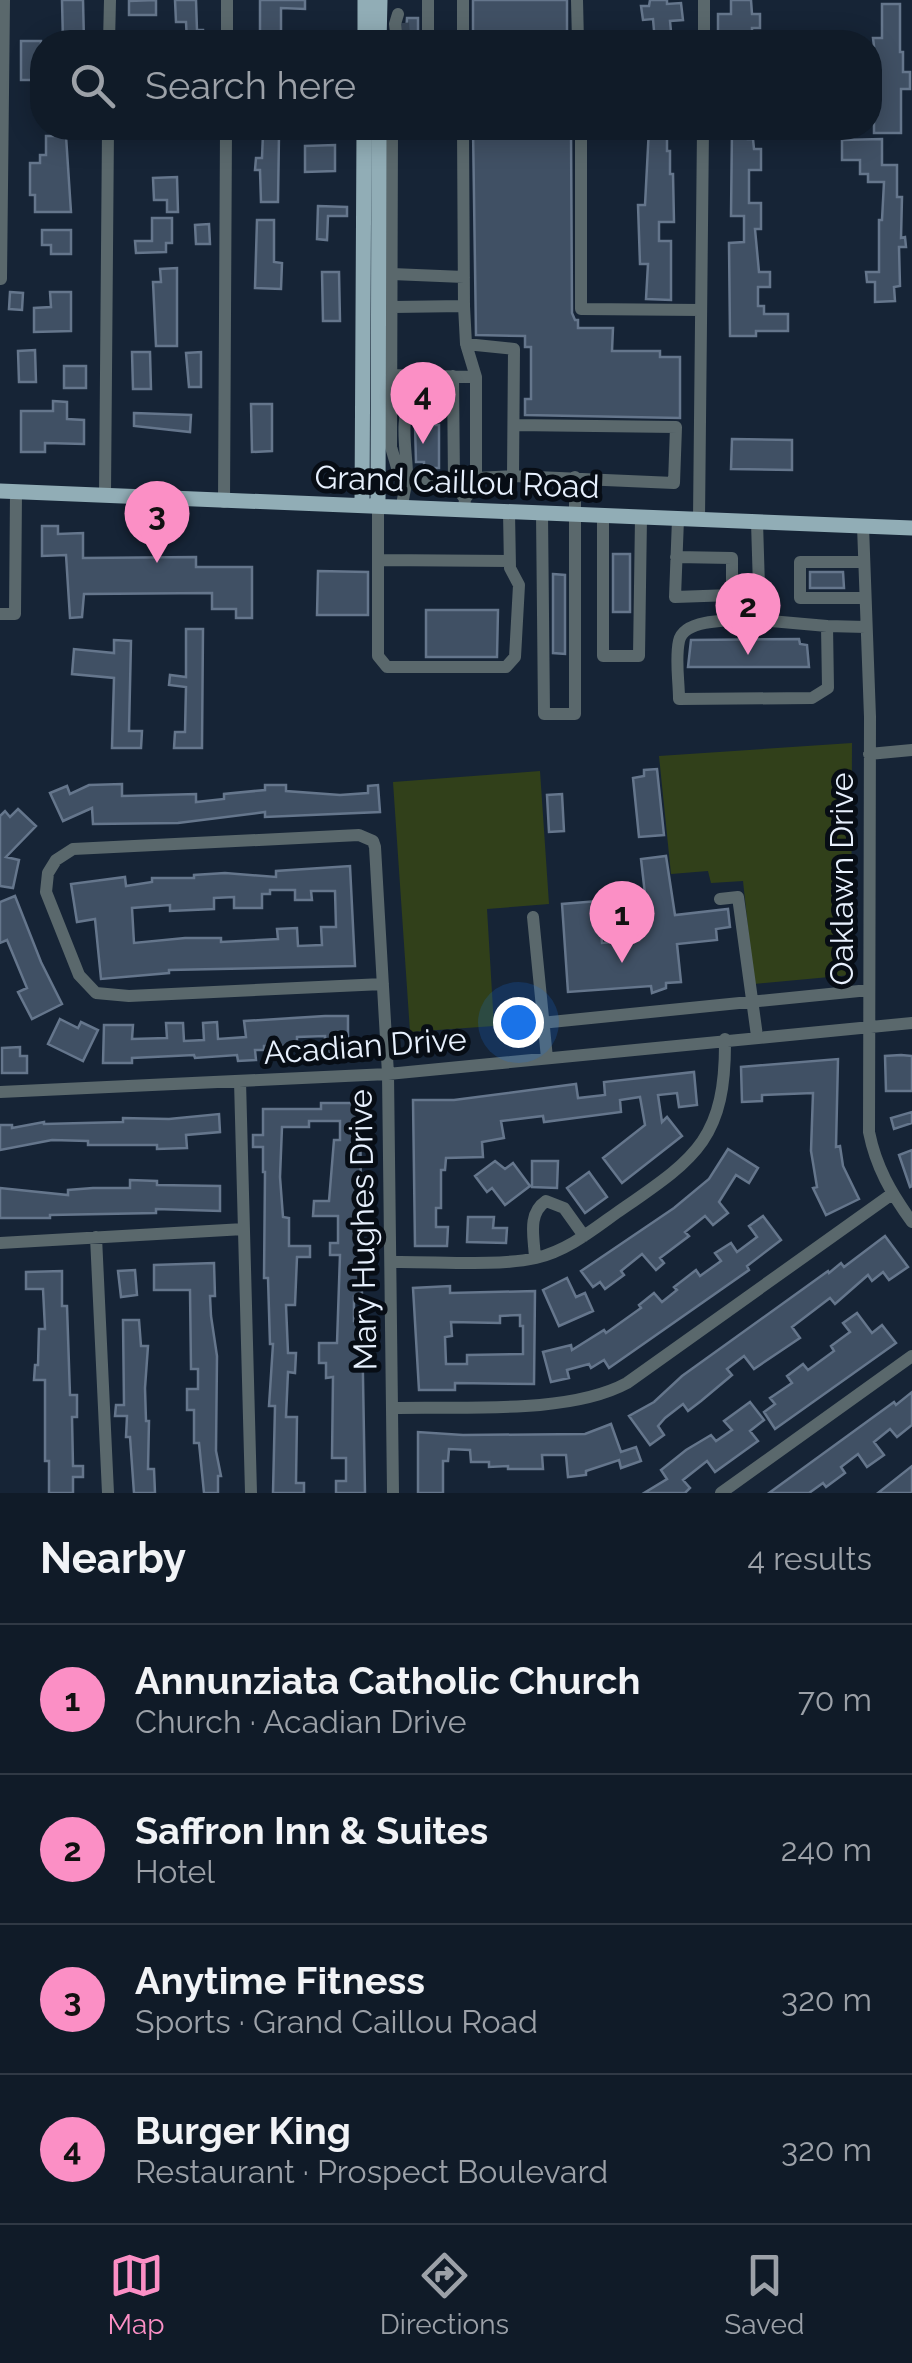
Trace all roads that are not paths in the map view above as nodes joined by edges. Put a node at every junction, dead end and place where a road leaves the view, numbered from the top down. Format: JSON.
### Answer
{"nodes":[{"id":1,"x":4,"y":0,"type":"edge"},
{"id":2,"x":110,"y":0,"type":"edge"},
{"id":3,"x":227,"y":0,"type":"edge"},
{"id":4,"x":365,"y":0,"type":"edge"},
{"id":5,"x":380,"y":0,"type":"edge"},
{"id":6,"x":428,"y":0,"type":"edge"},
{"id":7,"x":463,"y":0,"type":"edge"},
{"id":8,"x":577,"y":0,"type":"edge"},
{"id":9,"x":704,"y":0,"type":"edge"},
{"id":10,"x":109,"y":30,"type":"edge"},
{"id":11,"x":227,"y":30,"type":"edge"},
{"id":12,"x":365,"y":30,"type":"edge"},
{"id":13,"x":380,"y":30,"type":"edge"},
{"id":14,"x":428,"y":30,"type":"edge"},
{"id":15,"x":463,"y":30,"type":"edge"},
{"id":16,"x":578,"y":30,"type":"edge"},
{"id":17,"x":704,"y":30,"type":"edge"},
{"id":18,"x":108,"y":140,"type":"edge"},
{"id":19,"x":226,"y":140,"type":"edge"},
{"id":20,"x":364,"y":140,"type":"edge"},
{"id":21,"x":380,"y":140,"type":"edge"},
{"id":22,"x":391,"y":140,"type":"edge"},
{"id":23,"x":463,"y":140,"type":"edge"},
{"id":24,"x":581,"y":140,"type":"edge"},
{"id":25,"x":703,"y":140,"type":"edge"},
{"id":26,"x":386,"y":210,"type":"junction"},
{"id":27,"x":392,"y":274,"type":"junction"},
{"id":28,"x":464,"y":277,"type":"junction"},
{"id":29,"x":0,"y":279,"type":"edge"},
{"id":30,"x":0,"y":296,"type":"edge"},
{"id":31,"x":393,"y":306,"type":"junction"},
{"id":32,"x":464,"y":306,"type":"junction"},
{"id":33,"x":701,"y":310,"type":"junction"},
{"id":34,"x":466,"y":344,"type":"junction"},
{"id":35,"x":385,"y":345,"type":"junction"},
{"id":36,"x":391,"y":375,"type":"junction"},
{"id":37,"x":453,"y":376,"type":"junction"},
{"id":38,"x":476,"y":377,"type":"junction"},
{"id":39,"x":453,"y":398,"type":"junction"},
{"id":40,"x":514,"y":426,"type":"junction"},
{"id":41,"x":676,"y":427,"type":"junction"},
{"id":42,"x":700,"y":427,"type":"junction"},
{"id":43,"x":385,"y":448,"type":"junction"},
{"id":44,"x":513,"y":476,"type":"junction"},
{"id":45,"x":476,"y":478,"type":"junction"},
{"id":46,"x":575,"y":478,"type":"junction"},
{"id":47,"x":454,"y":483,"type":"junction"},
{"id":48,"x":405,"y":484,"type":"junction"},
{"id":49,"x":8,"y":491,"type":"edge"},
{"id":50,"x":105,"y":494,"type":"junction"},
{"id":51,"x":224,"y":502,"type":"junction"},
{"id":52,"x":464,"y":504,"type":"junction"},
{"id":53,"x":370,"y":506,"type":"junction"},
{"id":54,"x":402,"y":507,"type":"junction"},
{"id":55,"x":509,"y":512,"type":"junction"},
{"id":56,"x":542,"y":513,"type":"junction"},
{"id":57,"x":576,"y":514,"type":"junction"},
{"id":58,"x":602,"y":516,"type":"junction"},
{"id":59,"x":641,"y":517,"type":"junction"},
{"id":60,"x":678,"y":518,"type":"junction"},
{"id":61,"x":699,"y":519,"type":"junction"},
{"id":62,"x":757,"y":522,"type":"junction"},
{"id":63,"x":863,"y":526,"type":"junction"},
{"id":64,"x":912,"y":528,"type":"edge"},
{"id":65,"x":676,"y":557,"type":"junction"},
{"id":66,"x":378,"y":560,"type":"junction"},
{"id":67,"x":510,"y":562,"type":"junction"},
{"id":68,"x":864,"y":562,"type":"junction"},
{"id":69,"x":866,"y":598,"type":"junction"},
{"id":70,"x":0,"y":614,"type":"edge"},
{"id":71,"x":760,"y":620,"type":"junction"},
{"id":72,"x":827,"y":626,"type":"junction"},
{"id":73,"x":866,"y":626,"type":"junction"},
{"id":74,"x":912,"y":750,"type":"edge"},
{"id":75,"x":870,"y":754,"type":"junction"},
{"id":76,"x":720,"y":899,"type":"dead end"},
{"id":77,"x":534,"y":917,"type":"dead end"},
{"id":78,"x":383,"y":984,"type":"junction"},
{"id":79,"x":869,"y":990,"type":"junction"},
{"id":80,"x":752,"y":1001,"type":"junction"},
{"id":81,"x":912,"y":1023,"type":"edge"},
{"id":82,"x":541,"y":1024,"type":"junction"},
{"id":83,"x":868,"y":1026,"type":"junction"},
{"id":84,"x":757,"y":1036,"type":"junction"},
{"id":85,"x":725,"y":1040,"type":"junction"},
{"id":86,"x":547,"y":1058,"type":"junction"},
{"id":87,"x":388,"y":1074,"type":"junction"},
{"id":88,"x":240,"y":1081,"type":"junction"},
{"id":89,"x":0,"y":1092,"type":"edge"},
{"id":90,"x":892,"y":1194,"type":"junction"},
{"id":91,"x":912,"y":1222,"type":"edge"},
{"id":92,"x":244,"y":1229,"type":"junction"},
{"id":93,"x":584,"y":1236,"type":"junction"},
{"id":94,"x":96,"y":1237,"type":"junction"},
{"id":95,"x":0,"y":1242,"type":"edge"},
{"id":96,"x":535,"y":1258,"type":"junction"},
{"id":97,"x":391,"y":1262,"type":"junction"},
{"id":98,"x":912,"y":1356,"type":"edge"},
{"id":99,"x":392,"y":1408,"type":"junction"},
{"id":100,"x":108,"y":1493,"type":"edge"},
{"id":101,"x":251,"y":1493,"type":"edge"},
{"id":102,"x":394,"y":1493,"type":"edge"},
{"id":103,"x":721,"y":1493,"type":"edge"}],
"edges":[{"from":1,"to":29,"type":"street"},
{"from":2,"to":10,"type":"street"},
{"from":3,"to":11,"type":"street"},
{"from":4,"to":12,"type":"main road"},
{"from":5,"to":13,"type":"main road"},
{"from":6,"to":14,"type":"street"},
{"from":7,"to":15,"type":"street"},
{"from":8,"to":16,"type":"street"},
{"from":9,"to":17,"type":"street"},
{"from":18,"to":50,"type":"street"},
{"from":19,"to":51,"type":"street"},
{"from":20,"to":53,"type":"main road"},
{"from":21,"to":26,"type":"main road"},
{"from":22,"to":26,"type":"street"},
{"from":23,"to":28,"type":"street"},
{"from":24,"to":33,"type":"street"},
{"from":25,"to":33,"type":"street"},
{"from":26,"to":27,"type":"street"},
{"from":26,"to":35,"type":"main road"},
{"from":27,"to":28,"type":"street"},
{"from":27,"to":31,"type":"street"},
{"from":28,"to":32,"type":"street"},
{"from":29,"to":30,"type":"street"},
{"from":31,"to":32,"type":"street"},
{"from":31,"to":35,"type":"street"},
{"from":32,"to":34,"type":"street"},
{"from":33,"to":42,"type":"street"},
{"from":34,"to":38,"type":"street"},
{"from":34,"to":40,"type":"street"},
{"from":35,"to":36,"type":"street"},
{"from":35,"to":43,"type":"main road"},
{"from":36,"to":37,"type":"street"},
{"from":36,"to":43,"type":"street"},
{"from":37,"to":38,"type":"street"},
{"from":37,"to":39,"type":"street"},
{"from":38,"to":45,"type":"street"},
{"from":39,"to":47,"type":"street"},
{"from":39,"to":48,"type":"street"},
{"from":40,"to":41,"type":"street"},
{"from":40,"to":44,"type":"street"},
{"from":41,"to":42,"type":"street"},
{"from":41,"to":46,"type":"street"},
{"from":42,"to":61,"type":"street"},
{"from":43,"to":48,"type":"street"},
{"from":43,"to":53,"type":"main road"},
{"from":44,"to":45,"type":"street"},
{"from":44,"to":46,"type":"street"},
{"from":45,"to":52,"type":"street"},
{"from":46,"to":57,"type":"street"},
{"from":47,"to":48,"type":"street"},
{"from":47,"to":52,"type":"street"},
{"from":48,"to":54,"type":"street"},
{"from":49,"to":50,"type":"main road","name":"Grand Caillou Road"},
{"from":49,"to":70,"type":"street"},
{"from":50,"to":51,"type":"main road","name":"Grand Caillou Road"},
{"from":51,"to":53,"type":"main road","name":"Grand Caillou Road"},
{"from":52,"to":54,"type":"main road","name":"Grand Caillou Road"},
{"from":52,"to":55,"type":"main road","name":"Grand Caillou Road"},
{"from":53,"to":54,"type":"main road","name":"Grand Caillou Road"},
{"from":53,"to":66,"type":"street"},
{"from":55,"to":56,"type":"main road","name":"Grand Caillou Road"},
{"from":55,"to":67,"type":"street"},
{"from":56,"to":57,"type":"main road","name":"Grand Caillou Road"},
{"from":56,"to":57,"type":"street"},
{"from":57,"to":58,"type":"main road","name":"Grand Caillou Road"},
{"from":58,"to":59,"type":"main road","name":"Grand Caillou Road"},
{"from":58,"to":59,"type":"street"},
{"from":59,"to":60,"type":"main road","name":"Grand Caillou Road"},
{"from":60,"to":61,"type":"main road","name":"Grand Caillou Road"},
{"from":60,"to":65,"type":"street"},
{"from":61,"to":62,"type":"main road","name":"Grand Caillou Road"},
{"from":62,"to":63,"type":"main road","name":"Grand Caillou Road"},
{"from":62,"to":71,"type":"street"},
{"from":63,"to":64,"type":"main road","name":"Grand Caillou Road"},
{"from":63,"to":68,"type":"street","name":"Oaklawn Drive"},
{"from":65,"to":65,"type":"street"},
{"from":66,"to":67,"type":"street"},
{"from":66,"to":67,"type":"street"},
{"from":68,"to":69,"type":"street","name":"Oaklawn Drive"},
{"from":68,"to":69,"type":"street"},
{"from":69,"to":73,"type":"street","name":"Oaklawn Drive"},
{"from":71,"to":72,"type":"street"},
{"from":71,"to":72,"type":"street"},
{"from":72,"to":73,"type":"street"},
{"from":73,"to":75,"type":"street","name":"Oaklawn Drive"},
{"from":74,"to":75,"type":"street"},
{"from":75,"to":79,"type":"street","name":"Oaklawn Drive"},
{"from":76,"to":80,"type":"street"},
{"from":77,"to":82,"type":"street"},
{"from":78,"to":78,"type":"street","name":"Mary Hughes Drive"},
{"from":78,"to":87,"type":"street","name":"Mary Hughes Drive"},
{"from":79,"to":80,"type":"street"},
{"from":79,"to":83,"type":"street","name":"Oaklawn Drive"},
{"from":80,"to":82,"type":"street"},
{"from":80,"to":84,"type":"street"},
{"from":81,"to":83,"type":"street","name":"Acadian Drive"},
{"from":82,"to":86,"type":"street"},
{"from":83,"to":84,"type":"street","name":"Acadian Drive"},
{"from":83,"to":90,"type":"street","name":"Oaklawn Drive"},
{"from":84,"to":85,"type":"street","name":"Acadian Drive"},
{"from":85,"to":86,"type":"street","name":"Acadian Drive"},
{"from":85,"to":93,"type":"street"},
{"from":86,"to":87,"type":"street","name":"Acadian Drive"},
{"from":87,"to":88,"type":"street","name":"Acadian Drive"},
{"from":87,"to":97,"type":"street","name":"Mary Hughes Drive"},
{"from":88,"to":89,"type":"street","name":"Acadian Drive"},
{"from":88,"to":92,"type":"street"},
{"from":90,"to":91,"type":"street","name":"Oaklawn Drive"},
{"from":90,"to":99,"type":"street"},
{"from":92,"to":94,"type":"street"},
{"from":92,"to":101,"type":"street"},
{"from":93,"to":96,"type":"street"},
{"from":93,"to":96,"type":"street"},
{"from":94,"to":95,"type":"street"},
{"from":94,"to":100,"type":"street"},
{"from":96,"to":97,"type":"street"},
{"from":97,"to":99,"type":"street","name":"Mary Hughes Drive"},
{"from":98,"to":103,"type":"street"},
{"from":99,"to":102,"type":"street","name":"Mary Hughes Drive"}]}
